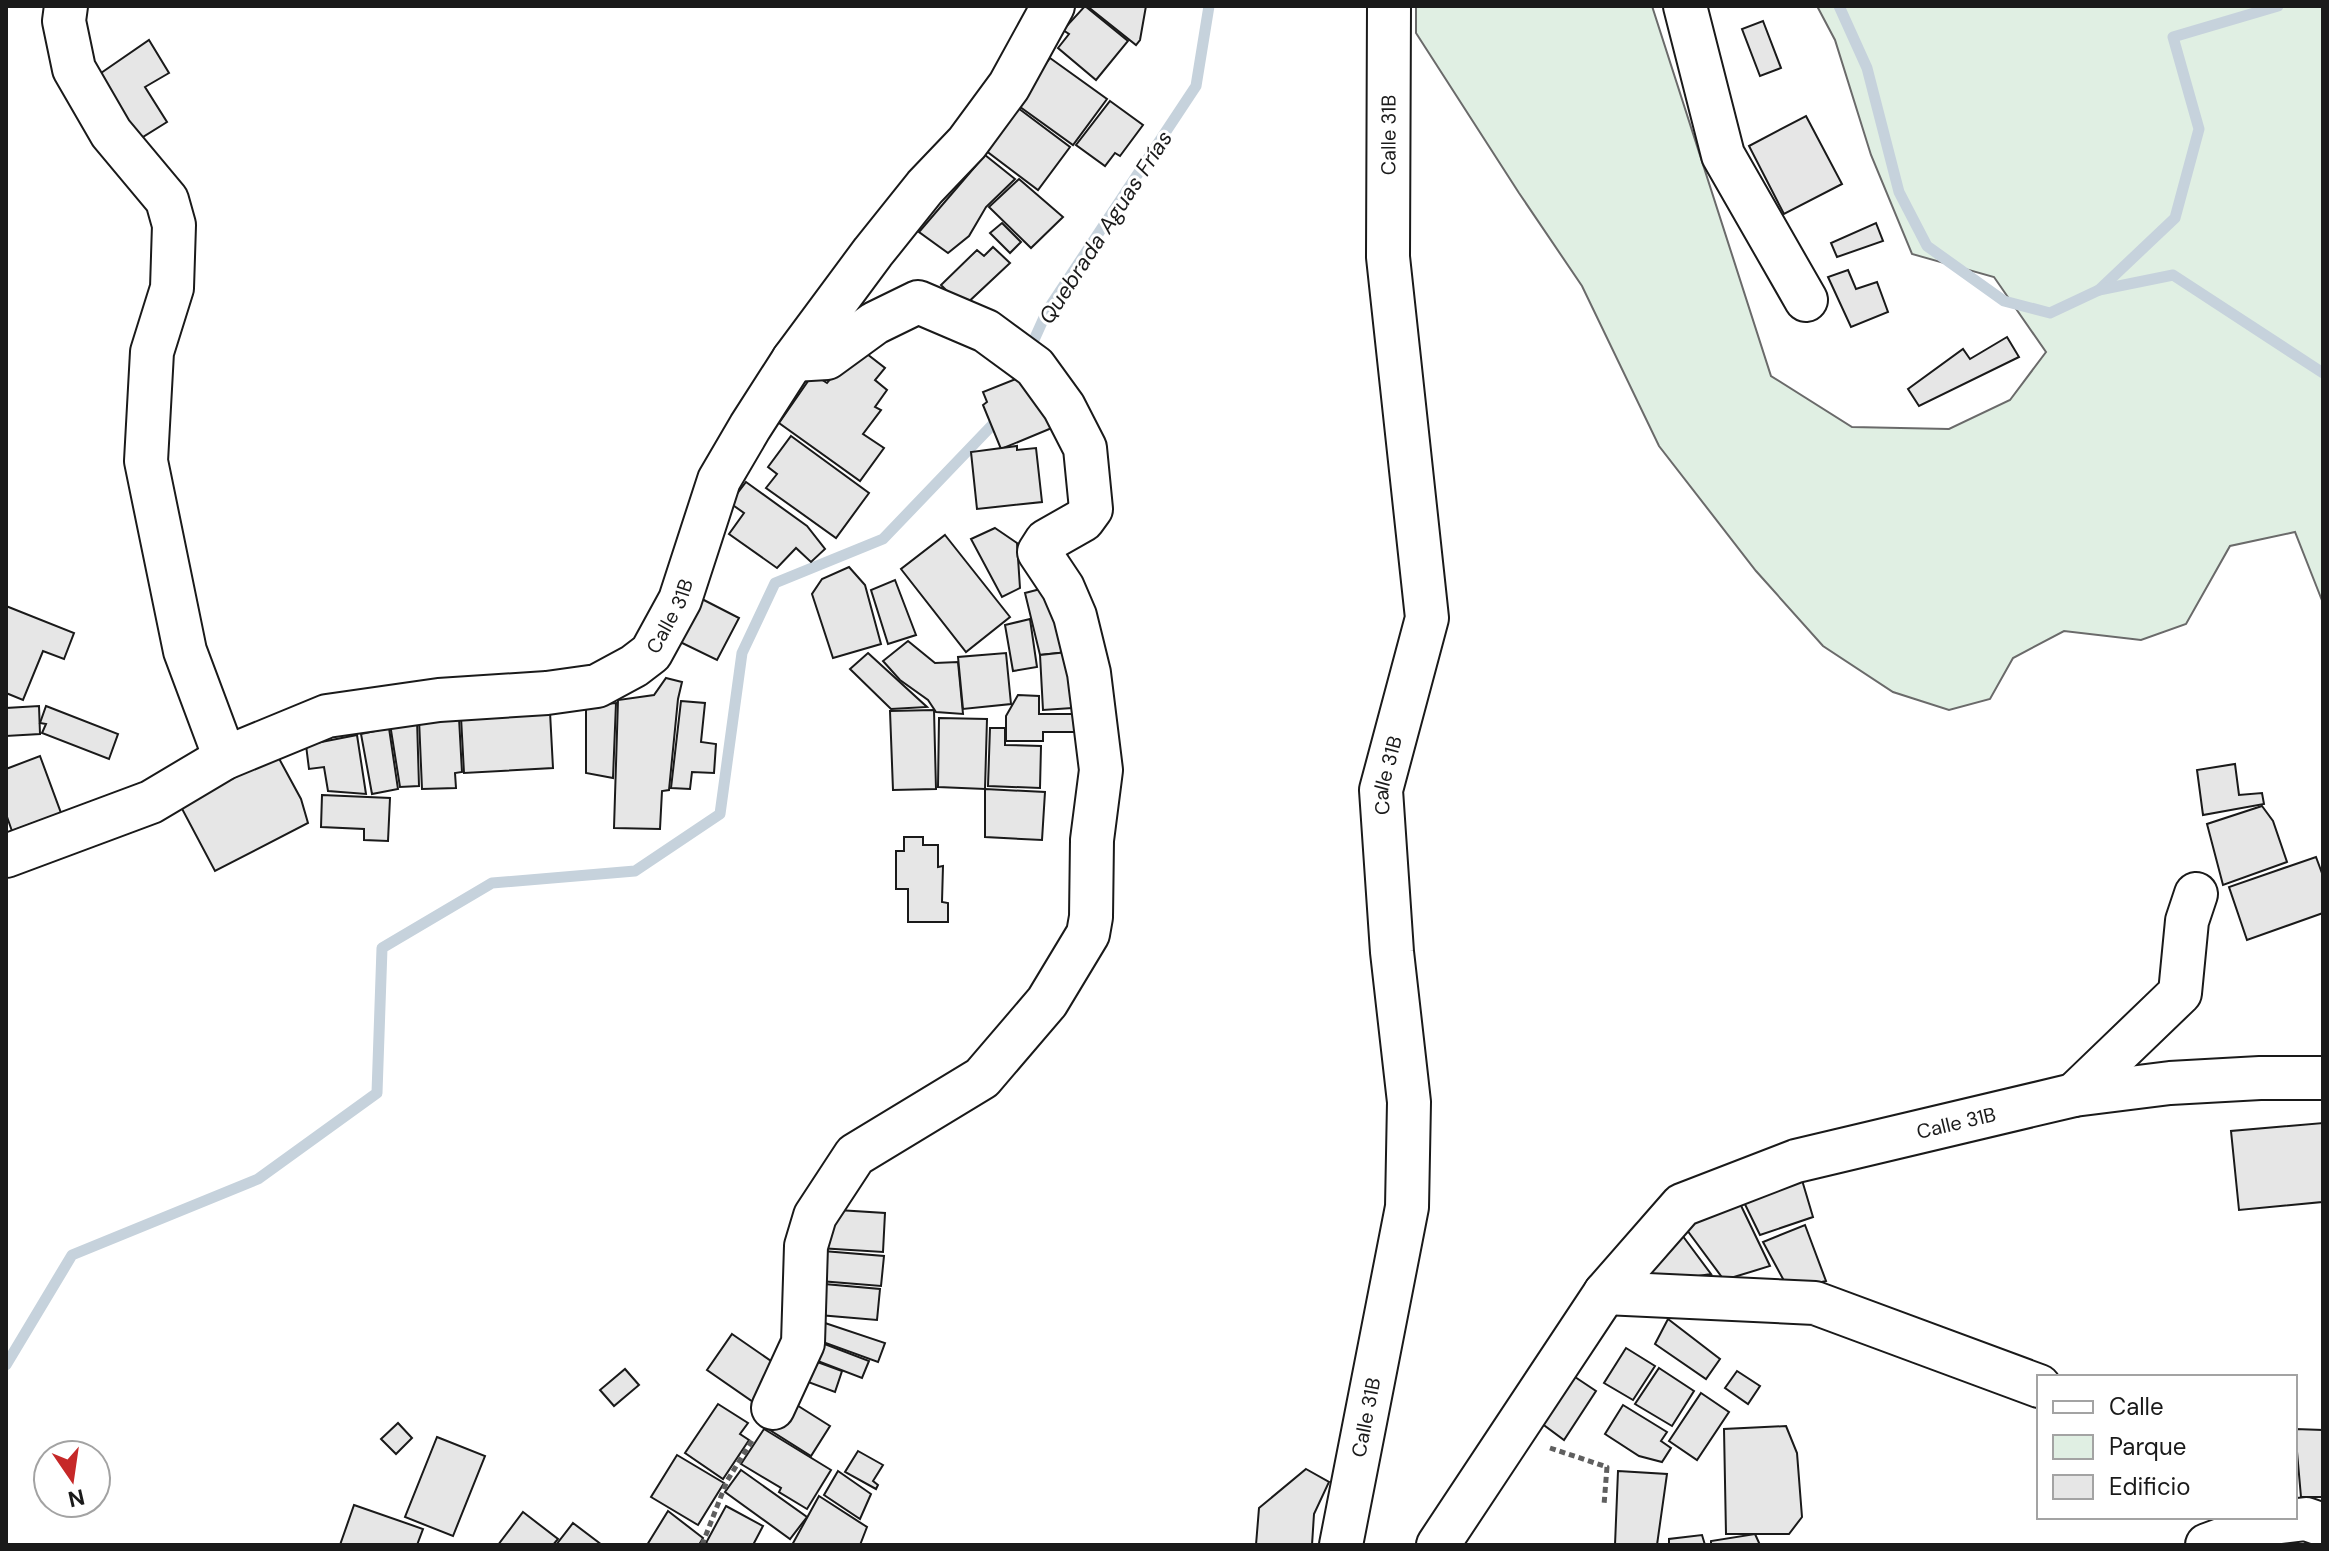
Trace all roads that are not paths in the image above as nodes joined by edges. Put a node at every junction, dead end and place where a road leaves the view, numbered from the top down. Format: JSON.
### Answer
{"nodes":[{"id":1,"x":66,"y":6,"type":"edge"},
{"id":2,"x":1053,"y":6,"type":"edge"},
{"id":3,"x":1389,"y":6,"type":"edge"},
{"id":4,"x":1685,"y":6,"type":"edge"},
{"id":5,"x":1806,"y":300,"type":"dead end"},
{"id":6,"x":793,"y":360,"type":"junction"},
{"id":7,"x":225,"y":758,"type":"junction"},
{"id":8,"x":6,"y":856,"type":"edge"},
{"id":9,"x":2196,"y":894,"type":"dead end"},
{"id":10,"x":2323,"y":1078,"type":"edge"},
{"id":11,"x":2074,"y":1095,"type":"junction"},
{"id":12,"x":1605,"y":1293,"type":"junction"},
{"id":13,"x":2037,"y":1385,"type":"edge"},
{"id":14,"x":773,"y":1408,"type":"road end"},
{"id":15,"x":2312,"y":1523,"type":"edge"},
{"id":16,"x":1341,"y":1545,"type":"edge"},
{"id":17,"x":1438,"y":1545,"type":"edge"},
{"id":18,"x":2207,"y":1545,"type":"edge"}],
"edges":[{"from":1,"to":7,"type":"street"},
{"from":2,"to":6,"type":"street","name":"Calle 31B"},
{"from":3,"to":16,"type":"street","name":"Calle 31B"},
{"from":4,"to":5,"type":"street"},
{"from":6,"to":7,"type":"street","name":"Calle 31B"},
{"from":6,"to":14,"type":"street"},
{"from":7,"to":8,"type":"street","name":"Calle 31B"},
{"from":9,"to":11,"type":"street"},
{"from":10,"to":11,"type":"street","name":"Calle 31B"},
{"from":11,"to":12,"type":"street","name":"Calle 31B"},
{"from":12,"to":13,"type":"street"},
{"from":12,"to":17,"type":"street","name":"Calle 31B"},
{"from":15,"to":18,"type":"street"}]}
